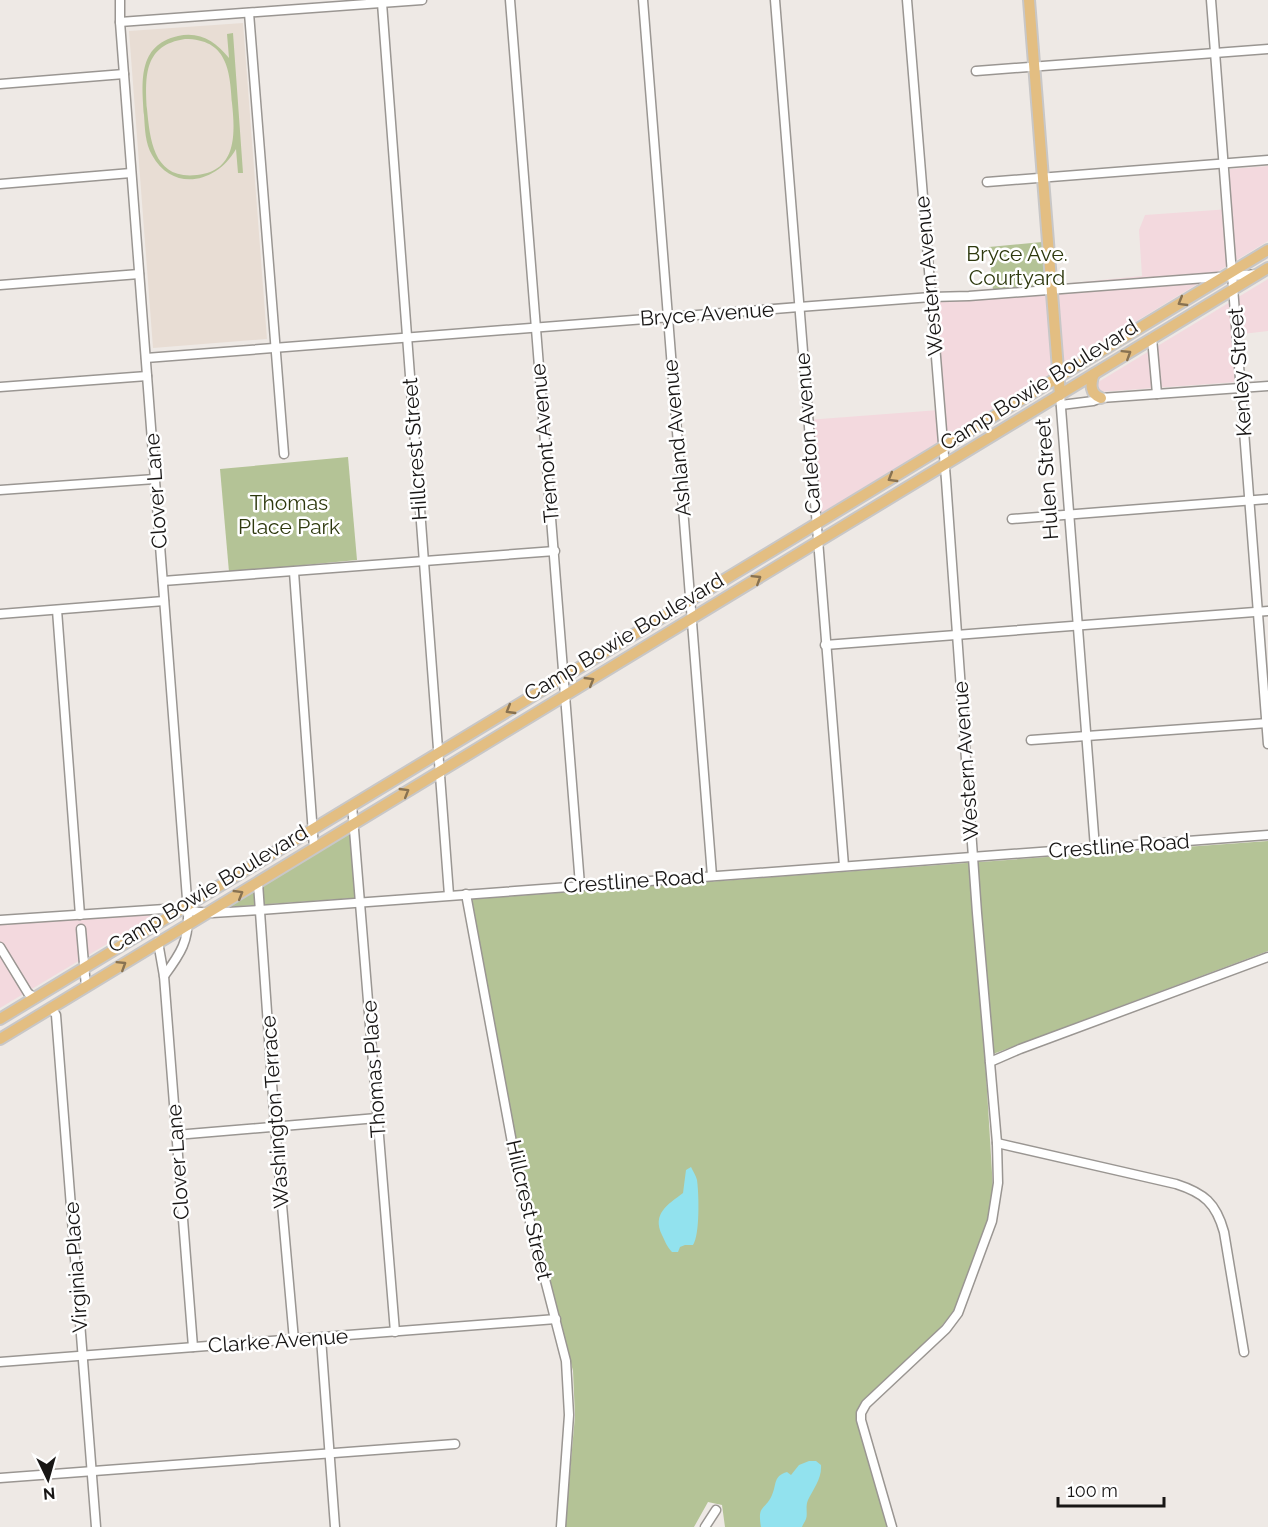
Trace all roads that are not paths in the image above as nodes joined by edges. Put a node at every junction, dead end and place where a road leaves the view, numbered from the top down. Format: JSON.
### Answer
{"nodes":[{"id":1,"x":120,"y":0,"type":"edge"},
{"id":2,"x":422,"y":0,"type":"edge"},
{"id":3,"x":510,"y":0,"type":"edge"},
{"id":4,"x":643,"y":0,"type":"edge"},
{"id":5,"x":775,"y":0,"type":"edge"},
{"id":6,"x":907,"y":0,"type":"edge"},
{"id":7,"x":1029,"y":0,"type":"edge"},
{"id":8,"x":1211,"y":0,"type":"edge"},
{"id":9,"x":382,"y":3,"type":"junction"},
{"id":10,"x":300,"y":4,"type":"edge"},
{"id":11,"x":249,"y":13,"type":"junction"},
{"id":12,"x":120,"y":22,"type":"junction"},
{"id":13,"x":1268,"y":49,"type":"edge"},
{"id":14,"x":1215,"y":53,"type":"junction"},
{"id":15,"x":1034,"y":67,"type":"junction"},
{"id":16,"x":976,"y":71,"type":"dead end"},
{"id":17,"x":124,"y":74,"type":"junction"},
{"id":18,"x":0,"y":84,"type":"edge"},
{"id":19,"x":1268,"y":160,"type":"edge"},
{"id":20,"x":1224,"y":163,"type":"junction"},
{"id":21,"x":131,"y":173,"type":"junction"},
{"id":22,"x":1044,"y":178,"type":"junction"},
{"id":23,"x":987,"y":182,"type":"dead end"},
{"id":24,"x":0,"y":184,"type":"edge"},
{"id":25,"x":1268,"y":250,"type":"edge"},
{"id":26,"x":1265,"y":272,"type":"edge"},
{"id":27,"x":139,"y":274,"type":"junction"},
{"id":28,"x":1230,"y":274,"type":"junction"},
{"id":29,"x":0,"y":285,"type":"edge"},
{"id":30,"x":1051,"y":290,"type":"junction"},
{"id":31,"x":1234,"y":290,"type":"junction"},
{"id":32,"x":931,"y":297,"type":"junction"},
{"id":33,"x":798,"y":307,"type":"junction"},
{"id":34,"x":667,"y":317,"type":"junction"},
{"id":35,"x":536,"y":327,"type":"junction"},
{"id":36,"x":407,"y":338,"type":"junction"},
{"id":37,"x":1152,"y":338,"type":"junction"},
{"id":38,"x":276,"y":347,"type":"junction"},
{"id":39,"x":146,"y":358,"type":"junction"},
{"id":40,"x":1094,"y":374,"type":"junction"},
{"id":41,"x":147,"y":376,"type":"junction"},
{"id":42,"x":1058,"y":376,"type":"junction"},
{"id":43,"x":1268,"y":386,"type":"edge"},
{"id":44,"x":0,"y":387,"type":"edge"},
{"id":45,"x":1242,"y":388,"type":"junction"},
{"id":46,"x":1157,"y":394,"type":"junction"},
{"id":47,"x":1101,"y":398,"type":"junction"},
{"id":48,"x":1060,"y":400,"type":"junction"},
{"id":49,"x":942,"y":448,"type":"junction"},
{"id":50,"x":284,"y":454,"type":"dead end"},
{"id":51,"x":944,"y":466,"type":"junction"},
{"id":52,"x":155,"y":479,"type":"junction"},
{"id":53,"x":0,"y":490,"type":"edge"},
{"id":54,"x":869,"y":492,"type":"junction"},
{"id":55,"x":1268,"y":499,"type":"edge"},
{"id":56,"x":1249,"y":501,"type":"junction"},
{"id":57,"x":878,"y":506,"type":"junction"},
{"id":58,"x":1070,"y":513,"type":"junction"},
{"id":59,"x":1012,"y":519,"type":"dead end"},
{"id":60,"x":815,"y":523,"type":"junction"},
{"id":61,"x":817,"y":543,"type":"junction"},
{"id":62,"x":555,"y":551,"type":"junction"},
{"id":63,"x":424,"y":562,"type":"junction"},
{"id":64,"x":294,"y":572,"type":"junction"},
{"id":65,"x":163,"y":582,"type":"junction"},
{"id":66,"x":690,"y":600,"type":"junction"},
{"id":67,"x":164,"y":601,"type":"junction"},
{"id":68,"x":57,"y":610,"type":"junction"},
{"id":69,"x":1268,"y":611,"type":"edge"},
{"id":70,"x":1258,"y":612,"type":"junction"},
{"id":71,"x":0,"y":614,"type":"edge"},
{"id":72,"x":692,"y":619,"type":"junction"},
{"id":73,"x":1077,"y":625,"type":"junction"},
{"id":74,"x":957,"y":634,"type":"junction"},
{"id":75,"x":825,"y":645,"type":"junction"},
{"id":76,"x":564,"y":677,"type":"junction"},
{"id":77,"x":565,"y":696,"type":"junction"},
{"id":78,"x":1267,"y":723,"type":"edge"},
{"id":79,"x":1086,"y":736,"type":"junction"},
{"id":80,"x":1031,"y":740,"type":"dead end"},
{"id":81,"x":1268,"y":744,"type":"edge"},
{"id":82,"x":438,"y":753,"type":"junction"},
{"id":83,"x":440,"y":772,"type":"junction"},
{"id":84,"x":352,"y":805,"type":"junction"},
{"id":85,"x":354,"y":823,"type":"junction"},
{"id":86,"x":312,"y":829,"type":"junction"},
{"id":87,"x":1268,"y":835,"type":"edge"},
{"id":88,"x":314,"y":848,"type":"junction"},
{"id":89,"x":1095,"y":848,"type":"junction"},
{"id":90,"x":974,"y":856,"type":"junction"},
{"id":91,"x":844,"y":866,"type":"junction"},
{"id":92,"x":712,"y":876,"type":"junction"},
{"id":93,"x":258,"y":883,"type":"junction"},
{"id":94,"x":580,"y":885,"type":"junction"},
{"id":95,"x":466,"y":894,"type":"junction"},
{"id":96,"x":449,"y":895,"type":"junction"},
{"id":97,"x":361,"y":902,"type":"junction"},
{"id":98,"x":184,"y":909,"type":"junction"},
{"id":99,"x":260,"y":910,"type":"junction"},
{"id":100,"x":207,"y":913,"type":"junction"},
{"id":101,"x":80,"y":915,"type":"junction"},
{"id":102,"x":0,"y":920,"type":"edge"},
{"id":103,"x":188,"y":924,"type":"junction"},
{"id":104,"x":81,"y":929,"type":"dead end"},
{"id":105,"x":158,"y":942,"type":"junction"},
{"id":106,"x":0,"y":947,"type":"edge"},
{"id":107,"x":1268,"y":957,"type":"edge"},
{"id":108,"x":84,"y":968,"type":"junction"},
{"id":109,"x":164,"y":976,"type":"junction"},
{"id":110,"x":86,"y":987,"type":"junction"},
{"id":111,"x":35,"y":998,"type":"junction"},
{"id":112,"x":51,"y":1008,"type":"junction"},
{"id":113,"x":0,"y":1019,"type":"edge"},
{"id":114,"x":0,"y":1039,"type":"edge"},
{"id":115,"x":990,"y":1062,"type":"junction"},
{"id":116,"x":377,"y":1118,"type":"junction"},
{"id":117,"x":275,"y":1126,"type":"junction"},
{"id":118,"x":176,"y":1135,"type":"junction"},
{"id":119,"x":997,"y":1143,"type":"junction"},
{"id":120,"x":556,"y":1319,"type":"junction"},
{"id":121,"x":395,"y":1332,"type":"junction"},
{"id":122,"x":321,"y":1338,"type":"junction"},
{"id":123,"x":294,"y":1340,"type":"junction"},
{"id":124,"x":193,"y":1347,"type":"junction"},
{"id":125,"x":1244,"y":1352,"type":"dead end"},
{"id":126,"x":83,"y":1356,"type":"junction"},
{"id":127,"x":0,"y":1362,"type":"edge"},
{"id":128,"x":455,"y":1444,"type":"dead end"},
{"id":129,"x":329,"y":1454,"type":"junction"},
{"id":130,"x":92,"y":1472,"type":"junction"},
{"id":131,"x":0,"y":1478,"type":"edge"},
{"id":132,"x":716,"y":1510,"type":"dead end"},
{"id":133,"x":96,"y":1527,"type":"edge"},
{"id":134,"x":335,"y":1527,"type":"edge"},
{"id":135,"x":561,"y":1527,"type":"edge"},
{"id":136,"x":705,"y":1527,"type":"edge"},
{"id":137,"x":892,"y":1527,"type":"edge"}],
"edges":[{"from":1,"to":12,"type":"street","name":"Clover Lane"},
{"from":2,"to":9,"type":"street"},
{"from":3,"to":35,"type":"street","name":"Tremont Avenue"},
{"from":4,"to":34,"type":"street","name":"Ashland Avenue"},
{"from":5,"to":33,"type":"street","name":"Carleton Avenue"},
{"from":6,"to":32,"type":"street","name":"Western Avenue"},
{"from":7,"to":15,"type":"main road","name":"Hulen Street"},
{"from":8,"to":14,"type":"street","name":"Kenley Street"},
{"from":9,"to":10,"type":"street"},
{"from":9,"to":36,"type":"street","name":"Hillcrest Street"},
{"from":10,"to":11,"type":"street"},
{"from":11,"to":12,"type":"street"},
{"from":11,"to":38,"type":"street"},
{"from":12,"to":17,"type":"street","name":"Clover Lane"},
{"from":13,"to":14,"type":"street"},
{"from":14,"to":15,"type":"street"},
{"from":14,"to":20,"type":"street","name":"Kenley Street"},
{"from":15,"to":16,"type":"street"},
{"from":15,"to":22,"type":"main road","name":"Hulen Street"},
{"from":17,"to":18,"type":"street"},
{"from":17,"to":21,"type":"street","name":"Clover Lane"},
{"from":19,"to":20,"type":"street"},
{"from":20,"to":22,"type":"street"},
{"from":20,"to":28,"type":"street","name":"Kenley Street"},
{"from":21,"to":24,"type":"street"},
{"from":21,"to":27,"type":"street","name":"Clover Lane"},
{"from":22,"to":23,"type":"street"},
{"from":22,"to":30,"type":"main road","name":"Hulen Street"},
{"from":25,"to":28,"type":"main road","name":"Camp Bowie Boulevard"},
{"from":26,"to":28,"type":"street","name":"Bryce Avenue"},
{"from":26,"to":31,"type":"main road","name":"Camp Bowie Boulevard"},
{"from":27,"to":29,"type":"street"},
{"from":27,"to":39,"type":"street","name":"Clover Lane"},
{"from":28,"to":30,"type":"street","name":"Bryce Avenue"},
{"from":28,"to":31,"type":"street","name":"Kenley Street"},
{"from":28,"to":42,"type":"main road","name":"Camp Bowie Boulevard","one_way":true},
{"from":30,"to":32,"type":"street","name":"Bryce Avenue"},
{"from":30,"to":42,"type":"main road","name":"Hulen Street"},
{"from":31,"to":37,"type":"main road","name":"Camp Bowie Boulevard"},
{"from":31,"to":45,"type":"street","name":"Kenley Street"},
{"from":32,"to":33,"type":"street","name":"Bryce Avenue"},
{"from":32,"to":49,"type":"street","name":"Western Avenue"},
{"from":33,"to":34,"type":"street","name":"Bryce Avenue"},
{"from":33,"to":60,"type":"street","name":"Carleton Avenue"},
{"from":34,"to":35,"type":"street","name":"Bryce Avenue"},
{"from":34,"to":66,"type":"street","name":"Ashland Avenue"},
{"from":35,"to":36,"type":"street","name":"Bryce Avenue"},
{"from":35,"to":62,"type":"street","name":"Tremont Avenue"},
{"from":36,"to":38,"type":"street","name":"Bryce Avenue"},
{"from":36,"to":63,"type":"street","name":"Hillcrest Street"},
{"from":40,"to":37,"type":"main road","name":"Camp Bowie Boulevard","one_way":true},
{"from":37,"to":46,"type":"street"},
{"from":38,"to":39,"type":"street","name":"Bryce Avenue"},
{"from":38,"to":50,"type":"street"},
{"from":39,"to":41,"type":"street","name":"Clover Lane"},
{"from":40,"to":47,"type":"main road"},
{"from":40,"to":48,"type":"main road","name":"Camp Bowie Boulevard"},
{"from":41,"to":44,"type":"street"},
{"from":41,"to":52,"type":"street","name":"Clover Lane"},
{"from":42,"to":48,"type":"main road","name":"Hulen Street"},
{"from":42,"to":49,"type":"main road","name":"Camp Bowie Boulevard"},
{"from":43,"to":45,"type":"street"},
{"from":45,"to":46,"type":"street"},
{"from":45,"to":56,"type":"street","name":"Kenley Street"},
{"from":46,"to":47,"type":"street"},
{"from":47,"to":48,"type":"street"},
{"from":48,"to":51,"type":"main road","name":"Camp Bowie Boulevard"},
{"from":48,"to":58,"type":"street","name":"Hulen Street"},
{"from":49,"to":51,"type":"street","name":"Western Avenue"},
{"from":49,"to":54,"type":"main road","name":"Camp Bowie Boulevard","one_way":true},
{"from":51,"to":57,"type":"main road","name":"Camp Bowie Boulevard"},
{"from":51,"to":74,"type":"street","name":"Western Avenue"},
{"from":52,"to":53,"type":"street"},
{"from":52,"to":65,"type":"street","name":"Clover Lane"},
{"from":54,"to":57,"type":"main road"},
{"from":54,"to":60,"type":"main road","name":"Camp Bowie Boulevard"},
{"from":55,"to":56,"type":"street"},
{"from":56,"to":58,"type":"street"},
{"from":56,"to":70,"type":"street","name":"Kenley Street"},
{"from":57,"to":61,"type":"main road","name":"Camp Bowie Boulevard"},
{"from":58,"to":59,"type":"street"},
{"from":58,"to":73,"type":"street","name":"Hulen Street"},
{"from":60,"to":61,"type":"street","name":"Carleton Avenue"},
{"from":60,"to":66,"type":"main road","name":"Camp Bowie Boulevard"},
{"from":72,"to":61,"type":"main road","name":"Camp Bowie Boulevard","one_way":true},
{"from":61,"to":75,"type":"street","name":"Carleton Avenue"},
{"from":62,"to":63,"type":"street"},
{"from":62,"to":76,"type":"street","name":"Tremont Avenue"},
{"from":63,"to":64,"type":"street"},
{"from":63,"to":82,"type":"street","name":"Hillcrest Street"},
{"from":64,"to":65,"type":"street"},
{"from":64,"to":86,"type":"street"},
{"from":65,"to":67,"type":"street","name":"Clover Lane"},
{"from":66,"to":72,"type":"street","name":"Ashland Avenue"},
{"from":66,"to":76,"type":"main road","name":"Camp Bowie Boulevard"},
{"from":67,"to":68,"type":"street"},
{"from":67,"to":98,"type":"street","name":"Clover Lane"},
{"from":68,"to":71,"type":"street"},
{"from":68,"to":101,"type":"street"},
{"from":69,"to":70,"type":"street"},
{"from":70,"to":73,"type":"street"},
{"from":70,"to":78,"type":"street","name":"Kenley Street"},
{"from":77,"to":72,"type":"main road","name":"Camp Bowie Boulevard","one_way":true},
{"from":72,"to":92,"type":"street","name":"Ashland Avenue"},
{"from":73,"to":74,"type":"street"},
{"from":73,"to":79,"type":"street","name":"Hulen Street"},
{"from":74,"to":75,"type":"street"},
{"from":74,"to":90,"type":"street","name":"Western Avenue"},
{"from":75,"to":91,"type":"street","name":"Carleton Avenue"},
{"from":76,"to":77,"type":"street","name":"Tremont Avenue"},
{"from":76,"to":82,"type":"main road","name":"Camp Bowie Boulevard","one_way":true},
{"from":77,"to":83,"type":"main road","name":"Camp Bowie Boulevard"},
{"from":77,"to":94,"type":"street","name":"Tremont Avenue"},
{"from":78,"to":79,"type":"street"},
{"from":78,"to":81,"type":"street","name":"Kenley Street"},
{"from":79,"to":80,"type":"street"},
{"from":79,"to":89,"type":"street","name":"Hulen Street"},
{"from":82,"to":83,"type":"street","name":"Hillcrest Street"},
{"from":82,"to":84,"type":"main road","name":"Camp Bowie Boulevard"},
{"from":85,"to":83,"type":"main road","name":"Camp Bowie Boulevard","one_way":true},
{"from":83,"to":96,"type":"street","name":"Hillcrest Street"},
{"from":84,"to":85,"type":"street","name":"Thomas Place"},
{"from":84,"to":86,"type":"main road","name":"Camp Bowie Boulevard"},
{"from":85,"to":88,"type":"main road","name":"Camp Bowie Boulevard"},
{"from":85,"to":97,"type":"street","name":"Thomas Place"},
{"from":86,"to":88,"type":"street"},
{"from":86,"to":98,"type":"main road","name":"Camp Bowie Boulevard"},
{"from":87,"to":89,"type":"street","name":"Crestline Road"},
{"from":88,"to":93,"type":"main road","name":"Camp Bowie Boulevard"},
{"from":89,"to":90,"type":"street","name":"Crestline Road"},
{"from":90,"to":91,"type":"street","name":"Crestline Road"},
{"from":90,"to":115,"type":"street","name":"Western Avenue"},
{"from":91,"to":92,"type":"street","name":"Crestline Road"},
{"from":92,"to":94,"type":"street","name":"Crestline Road"},
{"from":93,"to":99,"type":"street","name":"Washington Terrace"},
{"from":100,"to":93,"type":"main road","name":"Camp Bowie Boulevard","one_way":true},
{"from":94,"to":95,"type":"street","name":"Crestline Road"},
{"from":95,"to":96,"type":"street","name":"Crestline Road"},
{"from":95,"to":120,"type":"street","name":"Hillcrest Street"},
{"from":96,"to":97,"type":"street","name":"Crestline Road"},
{"from":97,"to":99,"type":"street","name":"Crestline Road"},
{"from":97,"to":116,"type":"street","name":"Thomas Place"},
{"from":98,"to":100,"type":"street","name":"Crestline Road"},
{"from":98,"to":101,"type":"street","name":"Crestline Road"},
{"from":98,"to":103,"type":"street","name":"Clover Lane"},
{"from":98,"to":108,"type":"main road","name":"Camp Bowie Boulevard"},
{"from":99,"to":100,"type":"street","name":"Crestline Road"},
{"from":99,"to":117,"type":"street","name":"Washington Terrace"},
{"from":100,"to":103,"type":"main road","name":"Camp Bowie Boulevard"},
{"from":101,"to":102,"type":"street","name":"Crestline Road"},
{"from":103,"to":105,"type":"main road","name":"Camp Bowie Boulevard"},
{"from":103,"to":109,"type":"street","name":"Clover Lane"},
{"from":104,"to":108,"type":"street"},
{"from":105,"to":109,"type":"street","name":"Clover Lane"},
{"from":110,"to":105,"type":"main road","name":"Camp Bowie Boulevard","one_way":true},
{"from":106,"to":111,"type":"street"},
{"from":107,"to":115,"type":"street"},
{"from":108,"to":110,"type":"street"},
{"from":108,"to":111,"type":"main road","name":"Camp Bowie Boulevard"},
{"from":109,"to":118,"type":"street","name":"Clover Lane"},
{"from":110,"to":112,"type":"main road","name":"Camp Bowie Boulevard"},
{"from":111,"to":112,"type":"main road"},
{"from":111,"to":113,"type":"main road","name":"Camp Bowie Boulevard"},
{"from":112,"to":114,"type":"main road","name":"Camp Bowie Boulevard"},
{"from":112,"to":126,"type":"street","name":"Virginia Place"},
{"from":115,"to":119,"type":"street","name":"Western Avenue"},
{"from":116,"to":117,"type":"street"},
{"from":116,"to":121,"type":"street","name":"Thomas Place"},
{"from":117,"to":118,"type":"street"},
{"from":117,"to":123,"type":"street","name":"Washington Terrace"},
{"from":118,"to":124,"type":"street","name":"Clover Lane"},
{"from":119,"to":125,"type":"street"},
{"from":119,"to":137,"type":"street","name":"Western Avenue"},
{"from":120,"to":121,"type":"street","name":"Clarke Avenue"},
{"from":120,"to":135,"type":"street","name":"Hillcrest Street"},
{"from":121,"to":122,"type":"street","name":"Clarke Avenue"},
{"from":122,"to":123,"type":"street","name":"Clarke Avenue"},
{"from":122,"to":129,"type":"street"},
{"from":123,"to":124,"type":"street","name":"Clarke Avenue"},
{"from":124,"to":126,"type":"street","name":"Clarke Avenue"},
{"from":126,"to":127,"type":"street","name":"Clarke Avenue"},
{"from":126,"to":130,"type":"street","name":"Virginia Place"},
{"from":128,"to":129,"type":"street"},
{"from":129,"to":130,"type":"street"},
{"from":129,"to":134,"type":"street"},
{"from":130,"to":131,"type":"street"},
{"from":130,"to":133,"type":"street","name":"Virginia Place"},
{"from":132,"to":136,"type":"street"}]}
